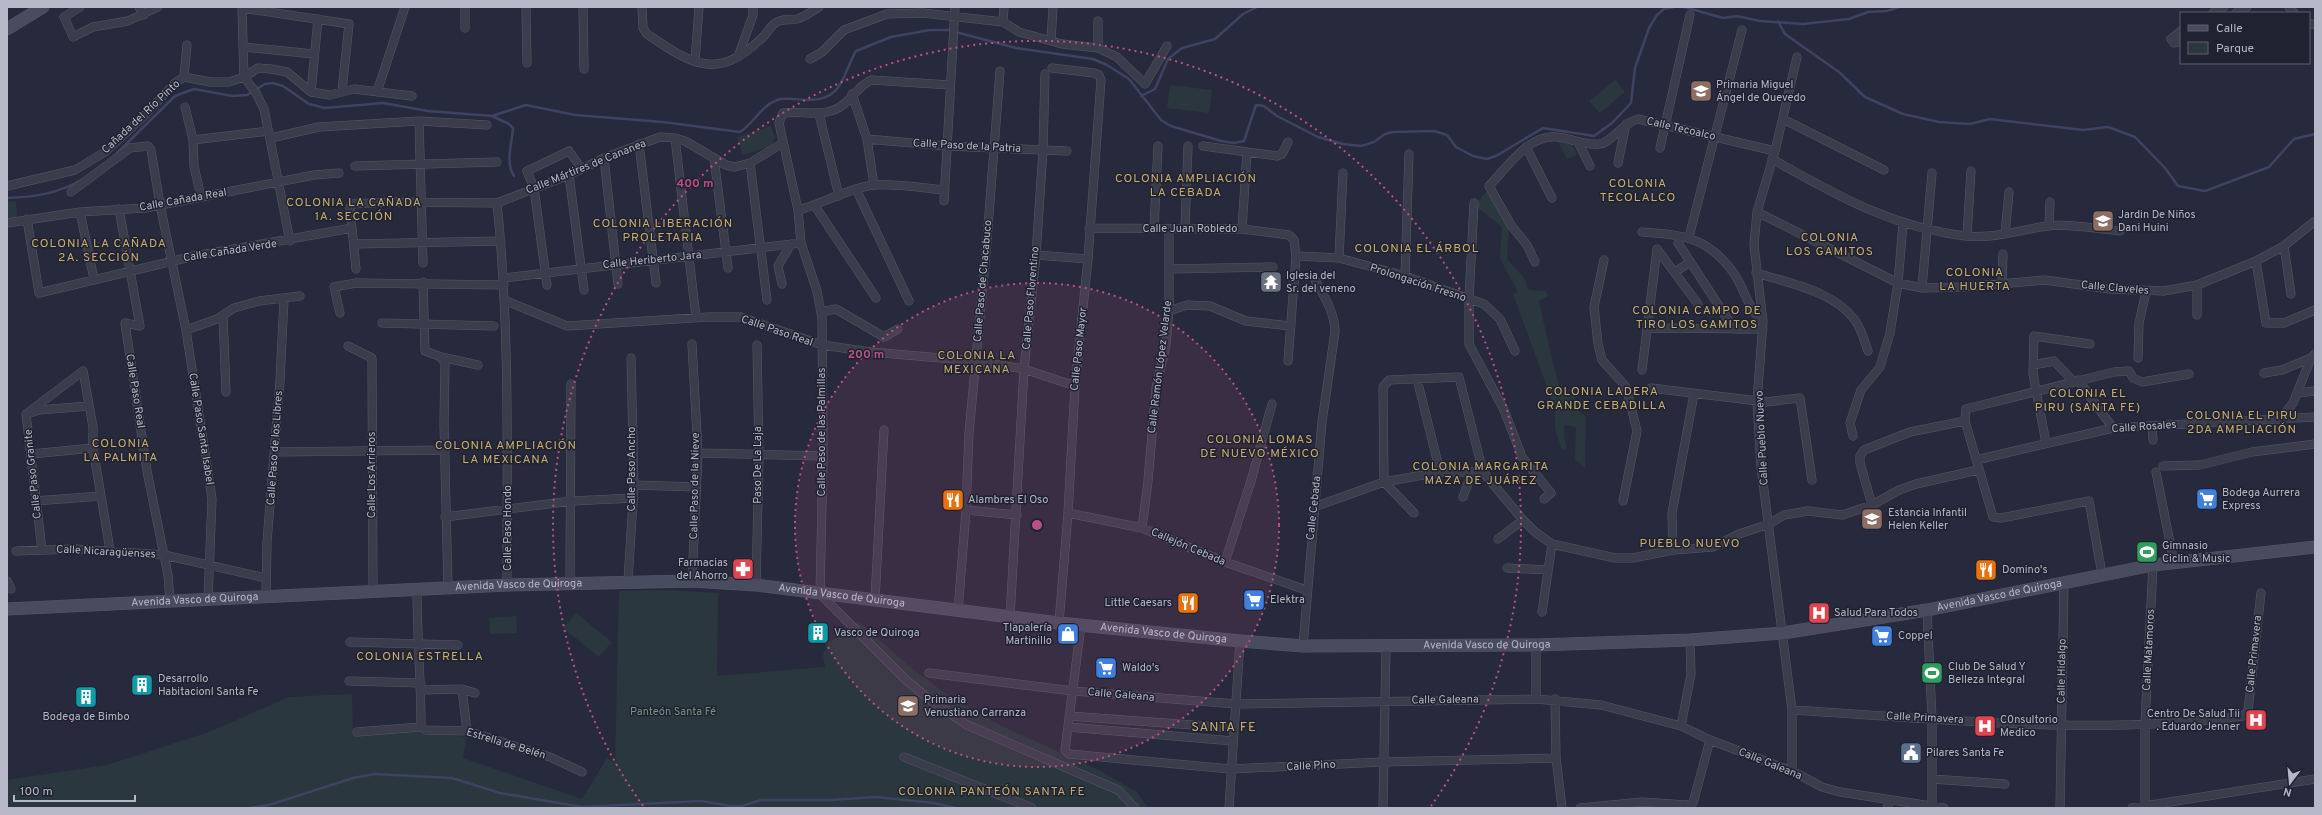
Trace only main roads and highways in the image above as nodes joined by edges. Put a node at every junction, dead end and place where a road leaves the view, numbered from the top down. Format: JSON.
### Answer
{"nodes":[{"id":1,"x":43,"y":7,"type":"edge"},
{"id":2,"x":7,"y":28,"type":"edge"},
{"id":3,"x":2315,"y":547,"type":"edge"},
{"id":4,"x":7,"y":609,"type":"edge"}],
"edges":[{"from":1,"to":2,"type":"main road"},
{"from":3,"to":4,"type":"main road","name":"Avenida Vasco de Quiroga"}]}
